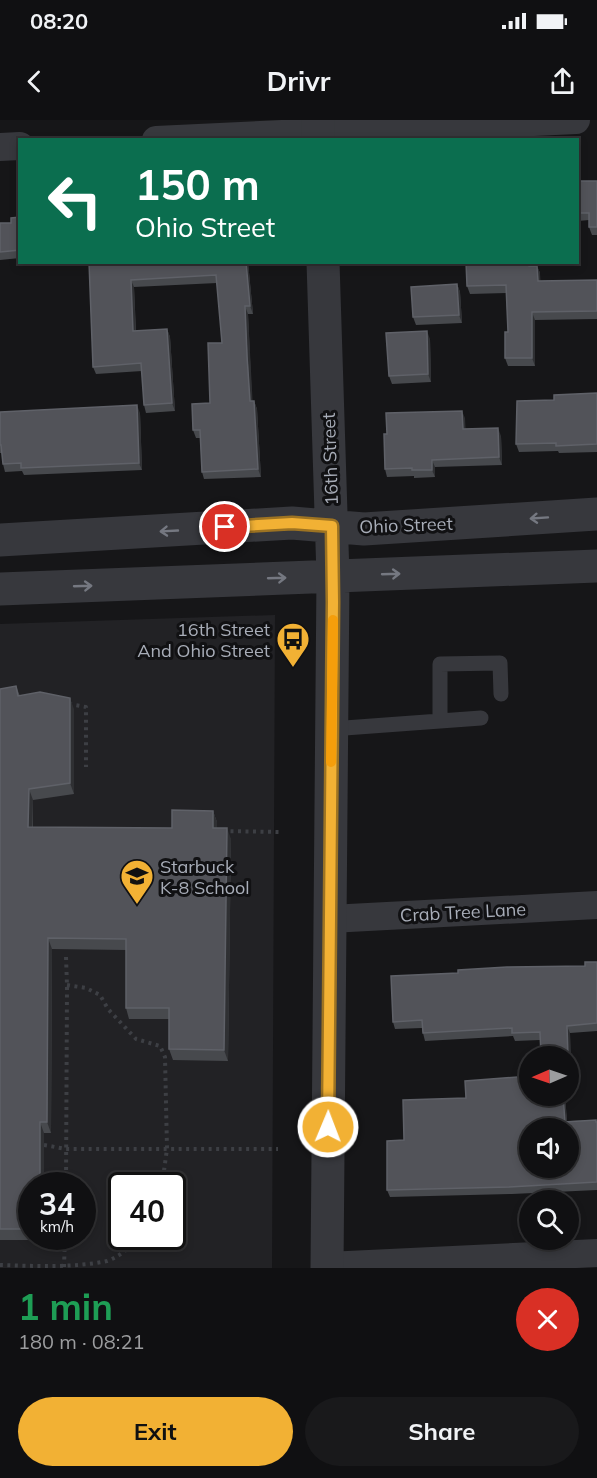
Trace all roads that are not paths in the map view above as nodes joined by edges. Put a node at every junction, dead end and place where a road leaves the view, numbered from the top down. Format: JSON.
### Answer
{"nodes":[{"id":1,"x":576,"y":120,"type":"edge"},
{"id":2,"x":318,"y":130,"type":"edge"},
{"id":3,"x":188,"y":138,"type":"edge"},
{"id":4,"x":18,"y":146,"type":"edge"},
{"id":5,"x":0,"y":147,"type":"edge"},
{"id":6,"x":323,"y":264,"type":"edge"},
{"id":7,"x":597,"y":514,"type":"edge"},
{"id":8,"x":332,"y":526,"type":"junction"},
{"id":9,"x":0,"y":540,"type":"edge"},
{"id":10,"x":597,"y":566,"type":"edge"},
{"id":11,"x":333,"y":576,"type":"junction"},
{"id":12,"x":0,"y":589,"type":"edge"},
{"id":13,"x":501,"y":694,"type":"dead end"},
{"id":14,"x":481,"y":718,"type":"dead end"},
{"id":15,"x":440,"y":721,"type":"junction"},
{"id":16,"x":331,"y":729,"type":"junction"},
{"id":17,"x":597,"y":905,"type":"edge"},
{"id":18,"x":330,"y":919,"type":"junction"},
{"id":19,"x":597,"y":1253,"type":"edge"},
{"id":20,"x":327,"y":1267,"type":"edge"}],
"edges":[{"from":1,"to":2,"type":"street"},
{"from":2,"to":3,"type":"street"},
{"from":4,"to":5,"type":"street"},
{"from":6,"to":8,"type":"street","name":"16th Street"},
{"from":7,"to":8,"type":"street","name":"Ohio Street","one_way":true},
{"from":8,"to":9,"type":"street","name":"Ohio Street","one_way":true},
{"from":8,"to":11,"type":"street","name":"16th Street"},
{"from":11,"to":10,"type":"street","one_way":true},
{"from":12,"to":11,"type":"street","one_way":true},
{"from":11,"to":16,"type":"street","name":"16th Street"},
{"from":13,"to":15,"type":"lane"},
{"from":14,"to":15,"type":"lane"},
{"from":15,"to":16,"type":"lane"},
{"from":16,"to":18,"type":"street","name":"16th Street"},
{"from":17,"to":18,"type":"street","name":"Crab Tree Lane"},
{"from":18,"to":20,"type":"street","name":"16th Street"},
{"from":19,"to":20,"type":"street"}]}
